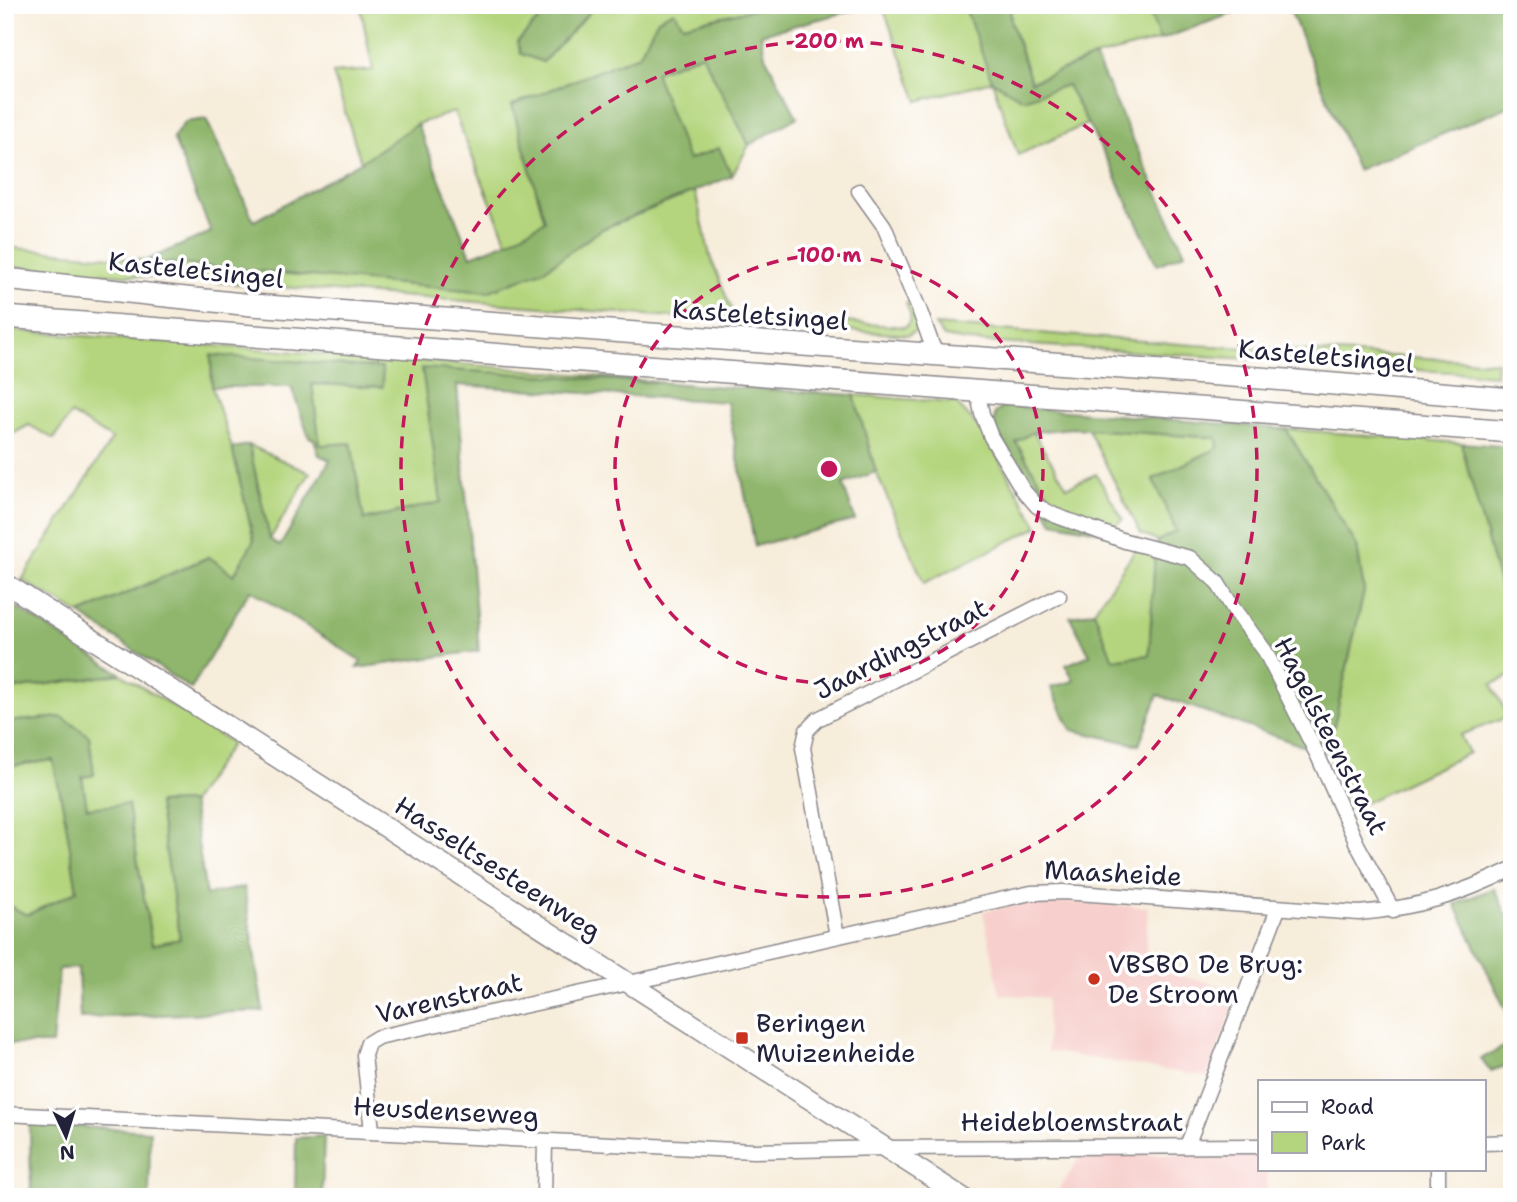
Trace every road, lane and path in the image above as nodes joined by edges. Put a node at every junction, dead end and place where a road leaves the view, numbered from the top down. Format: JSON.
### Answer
{"nodes":[{"id":1,"x":859,"y":191,"type":"dead end"},
{"id":2,"x":5,"y":279,"type":"edge"},
{"id":3,"x":5,"y":317,"type":"edge"},
{"id":4,"x":936,"y":356,"type":"junction"},
{"id":5,"x":978,"y":390,"type":"junction"},
{"id":6,"x":1512,"y":399,"type":"edge"},
{"id":7,"x":1512,"y":432,"type":"edge"},
{"id":8,"x":5,"y":583,"type":"edge"},
{"id":9,"x":1059,"y":596,"type":"dead end"},
{"id":10,"x":1512,"y":869,"type":"edge"},
{"id":11,"x":1278,"y":909,"type":"junction"},
{"id":12,"x":1393,"y":911,"type":"junction"},
{"id":13,"x":837,"y":936,"type":"junction"},
{"id":14,"x":629,"y":984,"type":"junction"},
{"id":15,"x":5,"y":1114,"type":"edge"},
{"id":16,"x":372,"y":1131,"type":"junction"},
{"id":17,"x":545,"y":1140,"type":"junction"},
{"id":18,"x":1512,"y":1142,"type":"edge"},
{"id":19,"x":1486,"y":1143,"type":"edge"},
{"id":20,"x":1187,"y":1146,"type":"junction"},
{"id":21,"x":1258,"y":1146,"type":"edge"},
{"id":22,"x":885,"y":1147,"type":"junction"},
{"id":23,"x":1438,"y":1170,"type":"edge"},
{"id":24,"x":544,"y":1197,"type":"edge"},
{"id":25,"x":962,"y":1197,"type":"edge"},
{"id":26,"x":1438,"y":1197,"type":"edge"}],
"edges":[{"from":1,"to":4,"type":"street"},
{"from":2,"to":4,"type":"main road","name":"Kasteletsingel"},
{"from":3,"to":5,"type":"main road"},
{"from":4,"to":6,"type":"main road","name":"Kasteletsingel"},
{"from":5,"to":7,"type":"main road"},
{"from":5,"to":12,"type":"street","name":"Hagelsteenstraat"},
{"from":8,"to":14,"type":"street","name":"Hasseltsesteenweg"},
{"from":9,"to":13,"type":"street","name":"Jaardingstraat"},
{"from":10,"to":12,"type":"street","name":"Maasheide"},
{"from":11,"to":12,"type":"street","name":"Maasheide"},
{"from":11,"to":13,"type":"street","name":"Maasheide"},
{"from":11,"to":20,"type":"street"},
{"from":13,"to":14,"type":"street","name":"Maasheide"},
{"from":14,"to":16,"type":"street","name":"Varenstraat"},
{"from":14,"to":22,"type":"street","name":"Hasseltsesteenweg"},
{"from":15,"to":16,"type":"street","name":"Heusdenseweg"},
{"from":16,"to":17,"type":"street","name":"Heusdenseweg"},
{"from":17,"to":22,"type":"street","name":"Heusdenseweg"},
{"from":17,"to":24,"type":"street"},
{"from":18,"to":19,"type":"street"},
{"from":20,"to":21,"type":"street","name":"Heidebloemstraat"},
{"from":20,"to":22,"type":"street","name":"Heidebloemstraat"},
{"from":22,"to":25,"type":"street","name":"Hasseltsesteenweg"},
{"from":23,"to":26,"type":"street"}]}
